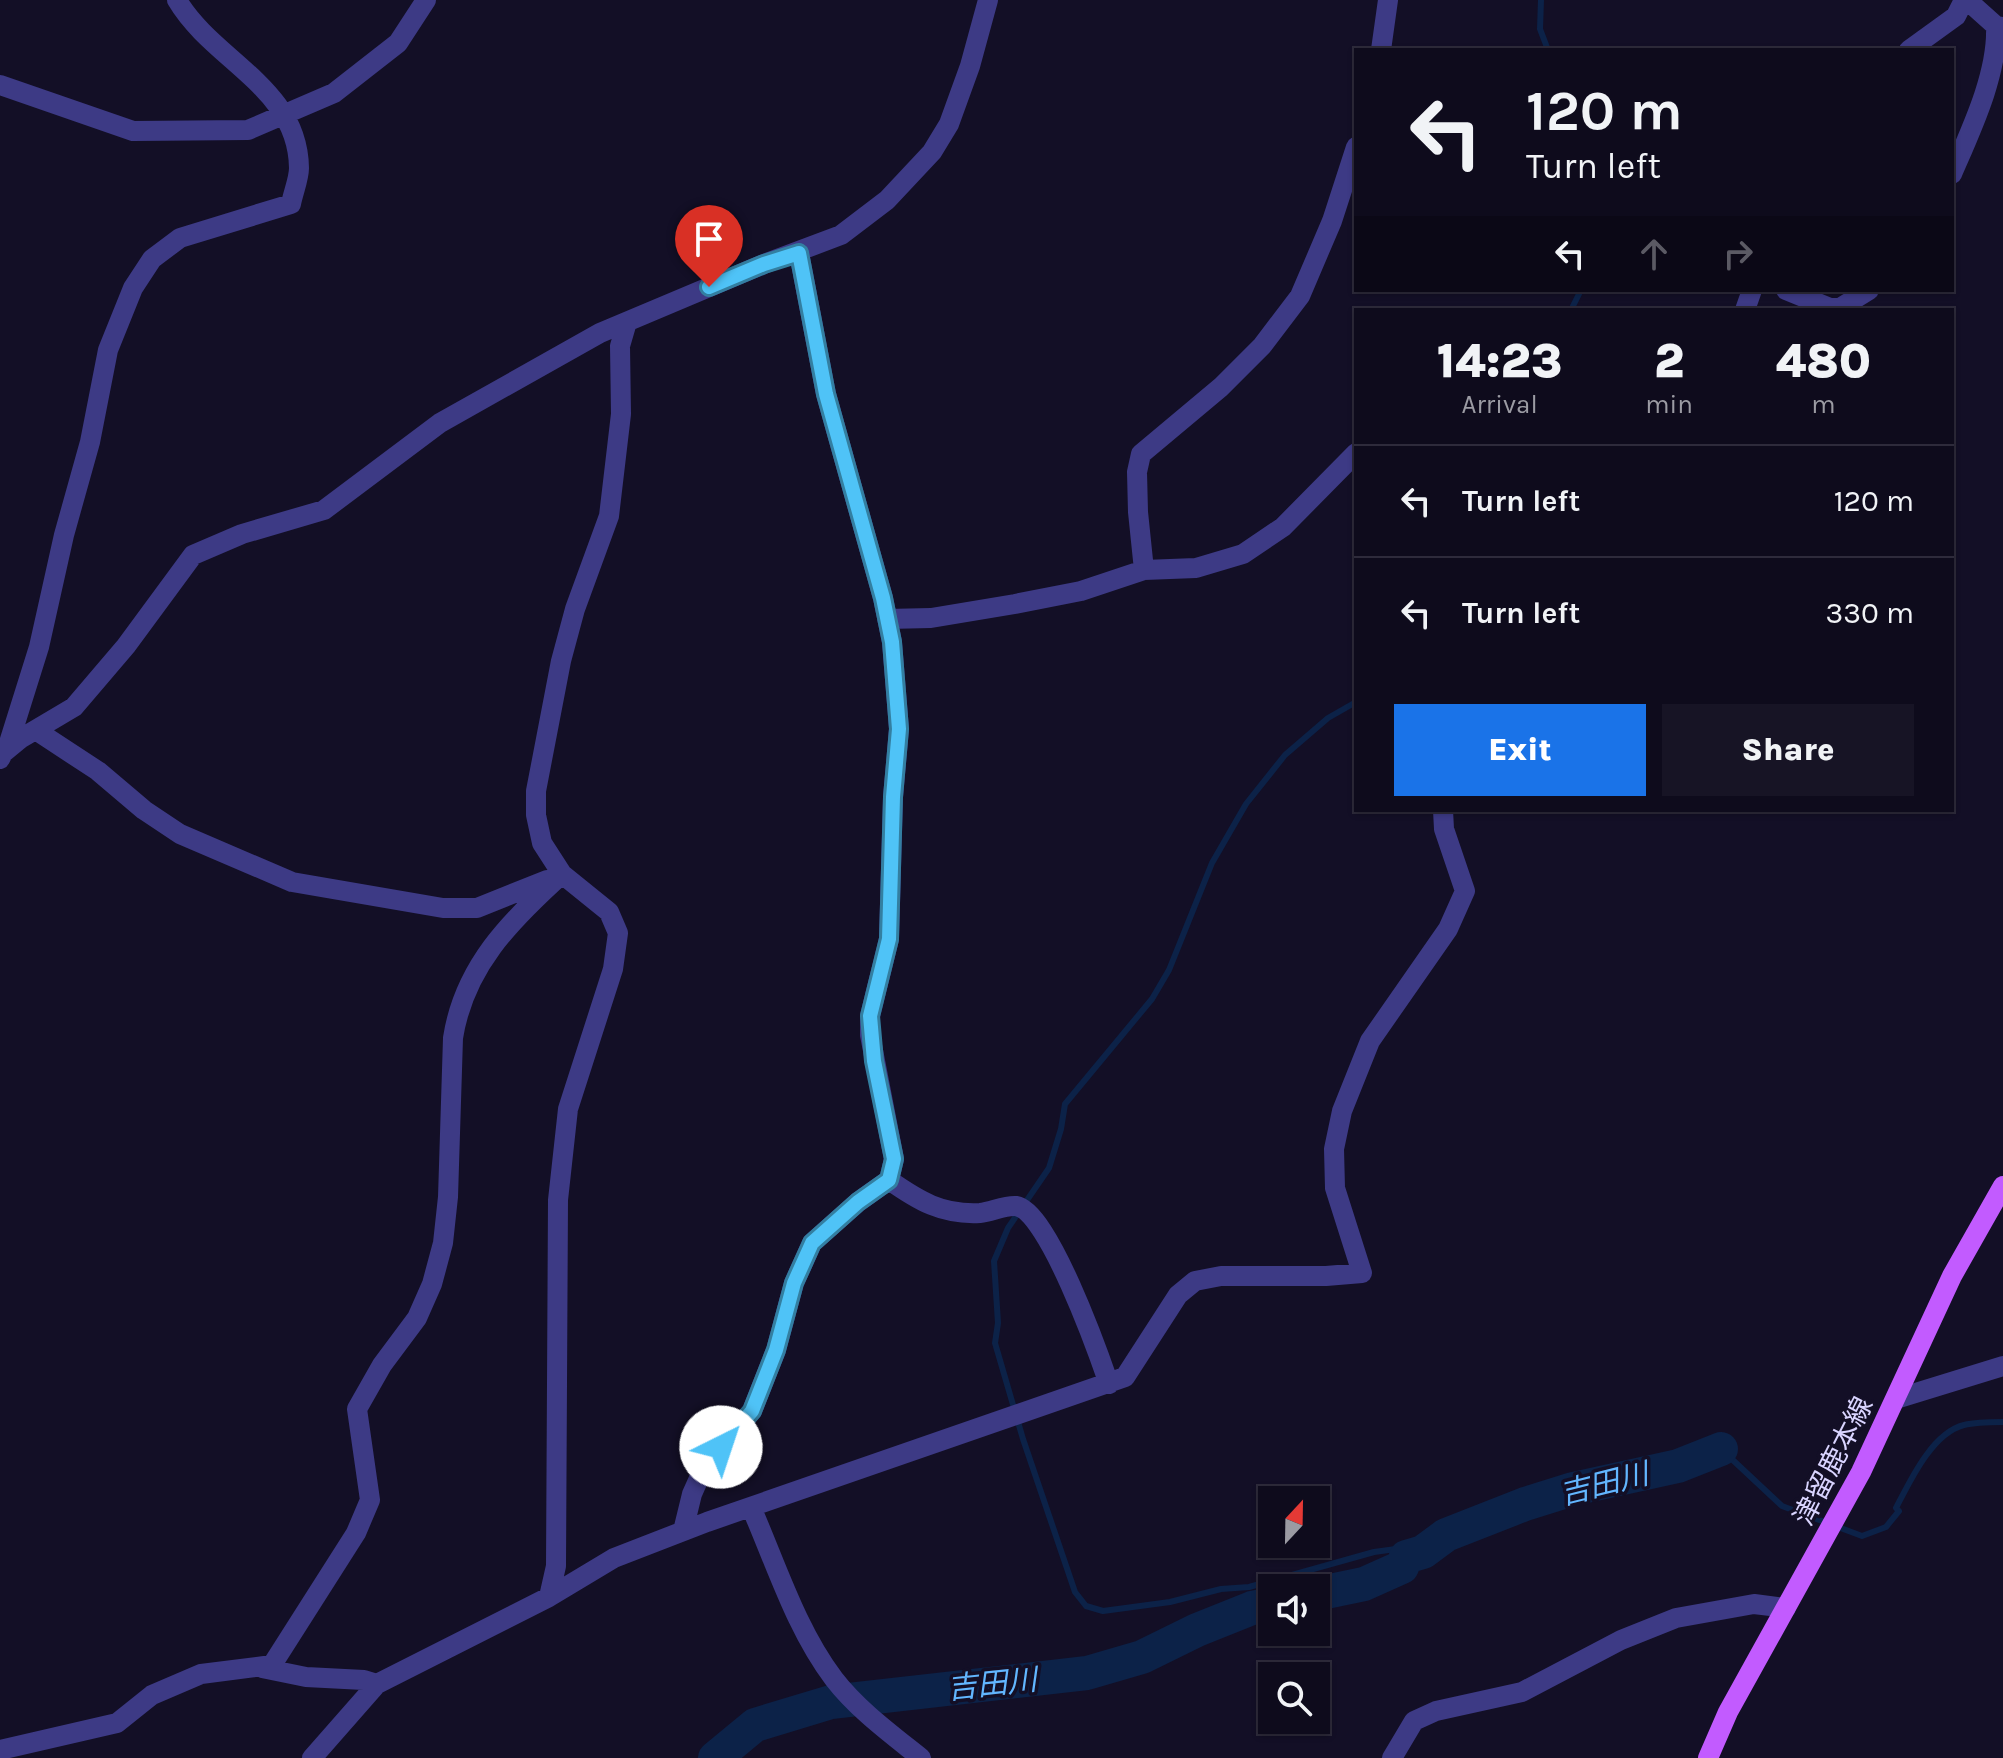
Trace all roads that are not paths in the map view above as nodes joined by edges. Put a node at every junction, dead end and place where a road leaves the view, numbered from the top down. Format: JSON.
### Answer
{"nodes":[{"id":1,"x":177,"y":0,"type":"edge"},
{"id":2,"x":426,"y":0,"type":"edge"},
{"id":3,"x":988,"y":0,"type":"edge"},
{"id":4,"x":1388,"y":0,"type":"edge"},
{"id":5,"x":1965,"y":0,"type":"edge"},
{"id":6,"x":1999,"y":27,"type":"edge"},
{"id":7,"x":1381,"y":48,"type":"edge"},
{"id":8,"x":1912,"y":48,"type":"edge"},
{"id":9,"x":0,"y":85,"type":"edge"},
{"id":10,"x":285,"y":114,"type":"junction"},
{"id":11,"x":1354,"y":153,"type":"edge"},
{"id":12,"x":1954,"y":169,"type":"edge"},
{"id":13,"x":799,"y":253,"type":"junction"},
{"id":14,"x":1791,"y":292,"type":"edge"},
{"id":15,"x":1866,"y":292,"type":"edge"},
{"id":16,"x":1830,"y":308,"type":"edge"},
{"id":17,"x":1840,"y":308,"type":"edge"},
{"id":18,"x":627,"y":322,"type":"junction"},
{"id":19,"x":1354,"y":455,"type":"edge"},
{"id":20,"x":1144,"y":570,"type":"junction"},
{"id":21,"x":887,"y":619,"type":"junction"},
{"id":22,"x":37,"y":731,"type":"junction"},
{"id":23,"x":4,"y":754,"type":"edge"},
{"id":24,"x":1443,"y":812,"type":"edge"},
{"id":25,"x":562,"y":874,"type":"junction"},
{"id":26,"x":889,"y":1180,"type":"junction"},
{"id":27,"x":2003,"y":1186,"type":"edge"},
{"id":28,"x":2003,"y":1366,"type":"edge"},
{"id":29,"x":1109,"y":1384,"type":"junction"},
{"id":30,"x":1896,"y":1399,"type":"junction"},
{"id":31,"x":751,"y":1507,"type":"junction"},
{"id":32,"x":683,"y":1531,"type":"junction"},
{"id":33,"x":549,"y":1597,"type":"junction"},
{"id":34,"x":1786,"y":1608,"type":"junction"},
{"id":35,"x":262,"y":1668,"type":"junction"},
{"id":36,"x":377,"y":1684,"type":"junction"},
{"id":37,"x":0,"y":1750,"type":"edge"},
{"id":38,"x":312,"y":1758,"type":"edge"},
{"id":39,"x":921,"y":1758,"type":"edge"},
{"id":40,"x":1392,"y":1758,"type":"edge"},
{"id":41,"x":1708,"y":1758,"type":"edge"}],
"edges":[{"from":1,"to":10,"type":"street"},
{"from":2,"to":10,"type":"street"},
{"from":3,"to":13,"type":"street"},
{"from":4,"to":7,"type":"street"},
{"from":5,"to":6,"type":"street"},
{"from":5,"to":8,"type":"street"},
{"from":6,"to":12,"type":"street"},
{"from":9,"to":10,"type":"street"},
{"from":10,"to":23,"type":"street"},
{"from":11,"to":20,"type":"street"},
{"from":13,"to":18,"type":"street"},
{"from":13,"to":21,"type":"street"},
{"from":14,"to":16,"type":"street"},
{"from":15,"to":17,"type":"street"},
{"from":18,"to":22,"type":"street"},
{"from":18,"to":25,"type":"street"},
{"from":19,"to":20,"type":"street"},
{"from":20,"to":21,"type":"street"},
{"from":21,"to":26,"type":"street"},
{"from":22,"to":23,"type":"street"},
{"from":22,"to":25,"type":"street"},
{"from":24,"to":29,"type":"street"},
{"from":25,"to":33,"type":"street"},
{"from":25,"to":35,"type":"street"},
{"from":26,"to":29,"type":"street"},
{"from":26,"to":32,"type":"street"},
{"from":27,"to":30,"type":"main road","name":"津留鹿本線"},
{"from":28,"to":30,"type":"street"},
{"from":29,"to":31,"type":"street"},
{"from":30,"to":34,"type":"main road","name":"津留鹿本線"},
{"from":31,"to":32,"type":"street"},
{"from":31,"to":39,"type":"street"},
{"from":32,"to":33,"type":"street"},
{"from":33,"to":36,"type":"street"},
{"from":34,"to":40,"type":"street"},
{"from":34,"to":41,"type":"main road","name":"津留鹿本線"},
{"from":35,"to":36,"type":"street"},
{"from":35,"to":37,"type":"street"},
{"from":36,"to":38,"type":"street"}]}
